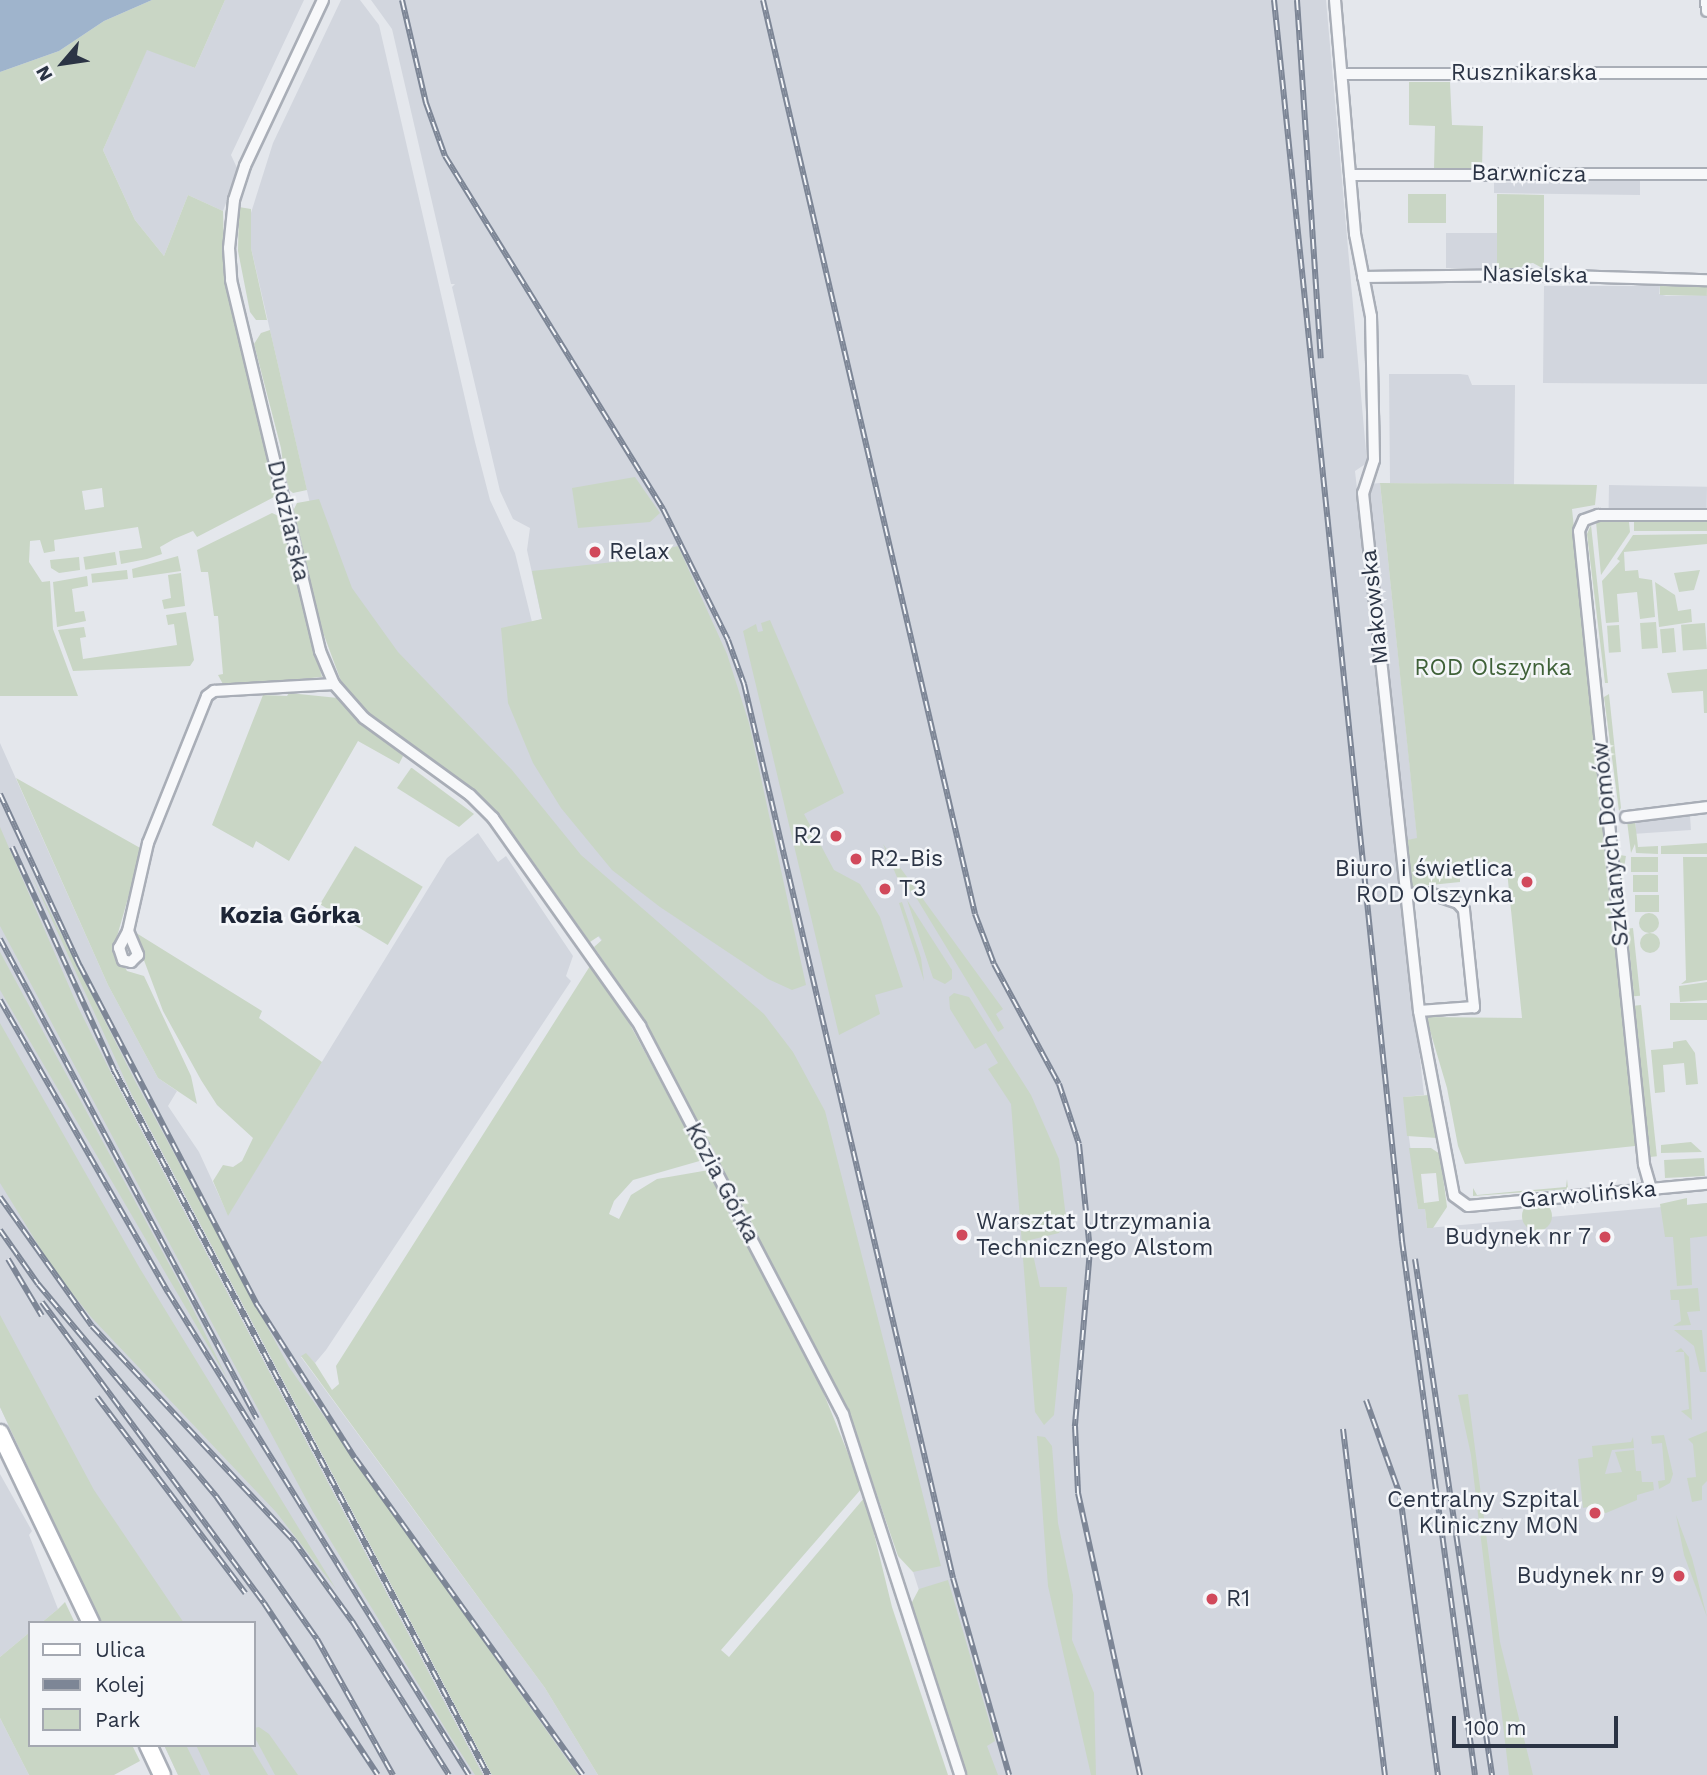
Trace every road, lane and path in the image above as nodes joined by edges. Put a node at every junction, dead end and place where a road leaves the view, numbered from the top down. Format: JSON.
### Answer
{"nodes":[{"id":1,"x":323,"y":0,"type":"edge"},
{"id":2,"x":1335,"y":0,"type":"edge"},
{"id":3,"x":1706,"y":0,"type":"edge"},
{"id":4,"x":1707,"y":11,"type":"edge"},
{"id":5,"x":1707,"y":72,"type":"edge"},
{"id":6,"x":1342,"y":74,"type":"junction"},
{"id":7,"x":1707,"y":174,"type":"edge"},
{"id":8,"x":1350,"y":175,"type":"junction"},
{"id":9,"x":1363,"y":276,"type":"junction"},
{"id":10,"x":1707,"y":280,"type":"edge"},
{"id":11,"x":1707,"y":515,"type":"edge"},
{"id":12,"x":334,"y":684,"type":"junction"},
{"id":13,"x":1707,"y":807,"type":"edge"},
{"id":14,"x":1626,"y":817,"type":"dead end"},
{"id":15,"x":1406,"y":894,"type":"junction"},
{"id":16,"x":128,"y":931,"type":"dead end"},
{"id":17,"x":1419,"y":1011,"type":"junction"},
{"id":18,"x":1707,"y":1184,"type":"edge"},
{"id":19,"x":1651,"y":1189,"type":"junction"},
{"id":20,"x":1468,"y":1206,"type":"joint"},
{"id":21,"x":0,"y":1433,"type":"edge"},
{"id":22,"x":90,"y":1621,"type":"edge"},
{"id":23,"x":149,"y":1747,"type":"edge"},
{"id":24,"x":162,"y":1775,"type":"edge"},
{"id":25,"x":960,"y":1775,"type":"edge"}],
"edges":[{"from":1,"to":12,"type":"street","name":"Dudziarska"},
{"from":2,"to":6,"type":"street","name":"Makowska"},
{"from":3,"to":4,"type":"street"},
{"from":5,"to":6,"type":"street","name":"Rusznikarska"},
{"from":6,"to":8,"type":"street","name":"Makowska"},
{"from":7,"to":8,"type":"street","name":"Barwnicza"},
{"from":8,"to":9,"type":"street","name":"Makowska"},
{"from":9,"to":10,"type":"street","name":"Nasielska"},
{"from":9,"to":15,"type":"street","name":"Makowska"},
{"from":11,"to":19,"type":"street","name":"Szklanych Domów"},
{"from":12,"to":16,"type":"street"},
{"from":12,"to":25,"type":"street","name":"Kozia Górka"},
{"from":13,"to":14,"type":"street"},
{"from":15,"to":17,"type":"street","name":"Makowska"},
{"from":15,"to":17,"type":"street"},
{"from":17,"to":20,"type":"street","name":"Makowska"},
{"from":18,"to":19,"type":"street","name":"Garwolińska"},
{"from":19,"to":20,"type":"street","name":"Garwolińska"},
{"from":21,"to":22,"type":"main road"},
{"from":23,"to":24,"type":"main road"}]}
